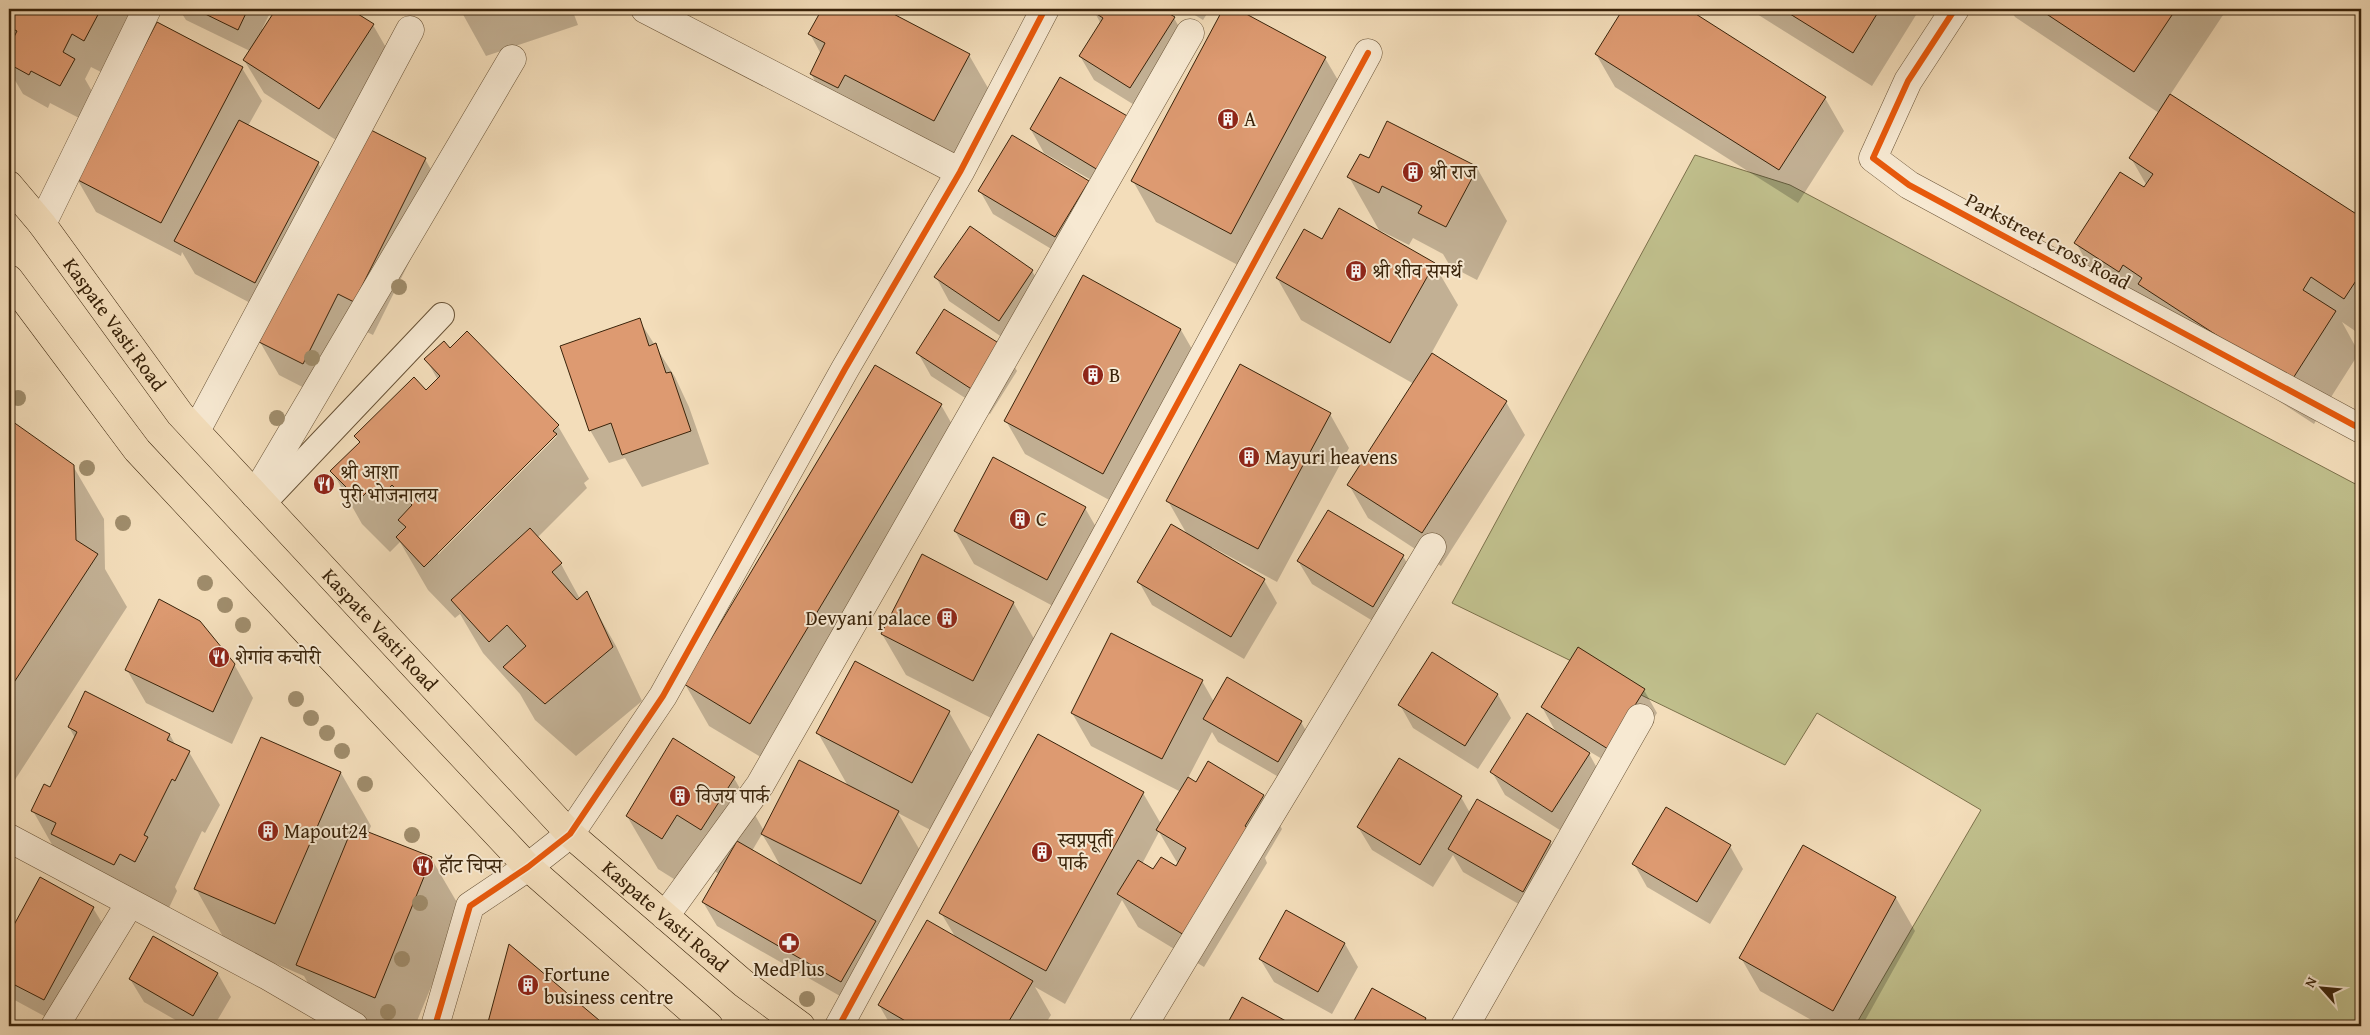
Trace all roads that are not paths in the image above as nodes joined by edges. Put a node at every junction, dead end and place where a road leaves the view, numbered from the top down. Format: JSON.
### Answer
{"nodes":[{"id":1,"x":147,"y":9,"type":"edge"},
{"id":2,"x":645,"y":9,"type":"edge"},
{"id":3,"x":1045,"y":9,"type":"edge"},
{"id":4,"x":1955,"y":9,"type":"edge"},
{"id":5,"x":410,"y":30,"type":"dead end"},
{"id":6,"x":1190,"y":33,"type":"dead end"},
{"id":7,"x":1368,"y":53,"type":"dead end"},
{"id":8,"x":512,"y":59,"type":"dead end"},
{"id":9,"x":960,"y":172,"type":"junction"},
{"id":10,"x":9,"y":185,"type":"edge"},
{"id":11,"x":42,"y":224,"type":"junction"},
{"id":12,"x":9,"y":278,"type":"edge"},
{"id":13,"x":442,"y":315,"type":"dead end"},
{"id":14,"x":2361,"y":429,"type":"edge"},
{"id":15,"x":196,"y":431,"type":"junction"},
{"id":16,"x":259,"y":499,"type":"junction"},
{"id":17,"x":1432,"y":547,"type":"dead end"},
{"id":18,"x":1640,"y":718,"type":"dead end"},
{"id":19,"x":570,"y":834,"type":"junction"},
{"id":20,"x":9,"y":838,"type":"edge"},
{"id":21,"x":528,"y":867,"type":"junction"},
{"id":22,"x":130,"y":903,"type":"junction"},
{"id":23,"x":665,"y":916,"type":"junction"},
{"id":24,"x":55,"y":1026,"type":"edge"},
{"id":25,"x":354,"y":1026,"type":"edge"},
{"id":26,"x":436,"y":1026,"type":"edge"},
{"id":27,"x":709,"y":1026,"type":"edge"},
{"id":28,"x":801,"y":1026,"type":"edge"},
{"id":29,"x":839,"y":1026,"type":"edge"},
{"id":30,"x":1143,"y":1026,"type":"edge"},
{"id":31,"x":1465,"y":1026,"type":"edge"}],
"edges":[{"from":1,"to":11,"type":"street"},
{"from":2,"to":9,"type":"street"},
{"from":3,"to":9,"type":"street"},
{"from":4,"to":14,"type":"street","name":"Parkstreet Cross Road"},
{"from":5,"to":15,"type":"street"},
{"from":6,"to":23,"type":"street"},
{"from":7,"to":29,"type":"street"},
{"from":8,"to":16,"type":"street"},
{"from":9,"to":19,"type":"street"},
{"from":10,"to":11,"type":"main road","name":"Kaspate Vasti Road"},
{"from":11,"to":15,"type":"main road","name":"Kaspate Vasti Road"},
{"from":12,"to":21,"type":"main road"},
{"from":13,"to":16,"type":"lane"},
{"from":15,"to":16,"type":"main road","name":"Kaspate Vasti Road"},
{"from":16,"to":19,"type":"main road","name":"Kaspate Vasti Road"},
{"from":17,"to":30,"type":"street"},
{"from":18,"to":31,"type":"street"},
{"from":19,"to":21,"type":"street"},
{"from":19,"to":23,"type":"main road","name":"Kaspate Vasti Road"},
{"from":20,"to":22,"type":"street"},
{"from":21,"to":26,"type":"street"},
{"from":21,"to":27,"type":"main road"},
{"from":22,"to":24,"type":"street"},
{"from":22,"to":25,"type":"street"},
{"from":23,"to":28,"type":"main road","name":"Kaspate Vasti Road"}]}
